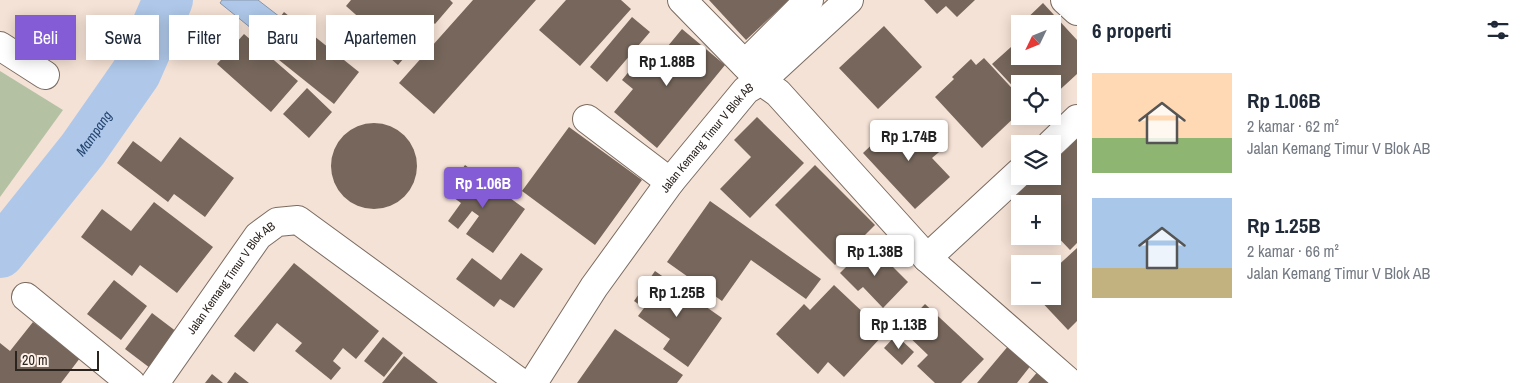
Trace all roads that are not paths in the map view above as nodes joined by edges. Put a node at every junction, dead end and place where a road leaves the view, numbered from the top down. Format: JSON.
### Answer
{"nodes":[{"id":1,"x":682,"y":0,"type":"edge"},
{"id":2,"x":809,"y":0,"type":"edge"},
{"id":3,"x":849,"y":0,"type":"edge"},
{"id":4,"x":1065,"y":0,"type":"edge"},
{"id":5,"x":1077,"y":11,"type":"edge"},
{"id":6,"x":0,"y":46,"type":"edge"},
{"id":7,"x":753,"y":72,"type":"junction"},
{"id":8,"x":45,"y":75,"type":"dead end"},
{"id":9,"x":587,"y":119,"type":"dead end"},
{"id":10,"x":1077,"y":119,"type":"edge"},
{"id":11,"x":1060,"y":135,"type":"edge"},
{"id":12,"x":1011,"y":180,"type":"edge"},
{"id":13,"x":670,"y":182,"type":"junction"},
{"id":14,"x":927,"y":258,"type":"junction"},
{"id":15,"x":26,"y":297,"type":"dead end"},
{"id":16,"x":131,"y":383,"type":"edge"},
{"id":17,"x":155,"y":383,"type":"edge"},
{"id":18,"x":521,"y":383,"type":"edge"},
{"id":19,"x":533,"y":383,"type":"edge"},
{"id":20,"x":1070,"y":383,"type":"edge"}],
"edges":[{"from":1,"to":7,"type":"street"},
{"from":2,"to":7,"type":"street"},
{"from":3,"to":7,"type":"street"},
{"from":4,"to":5,"type":"street"},
{"from":6,"to":8,"type":"street"},
{"from":7,"to":13,"type":"street","name":"Jalan Kemang Timur V Blok AB"},
{"from":7,"to":14,"type":"street","name":"Jalan Kemang Timur V Blok AB"},
{"from":9,"to":13,"type":"street"},
{"from":10,"to":11,"type":"street"},
{"from":12,"to":14,"type":"street"},
{"from":13,"to":19,"type":"street","name":"Jalan Kemang Timur V Blok AB"},
{"from":14,"to":20,"type":"street","name":"Jalan Kemang Timur V Blok AB"},
{"from":15,"to":16,"type":"street"},
{"from":17,"to":18,"type":"street","name":"Jalan Kemang Timur V Blok AB"}]}
